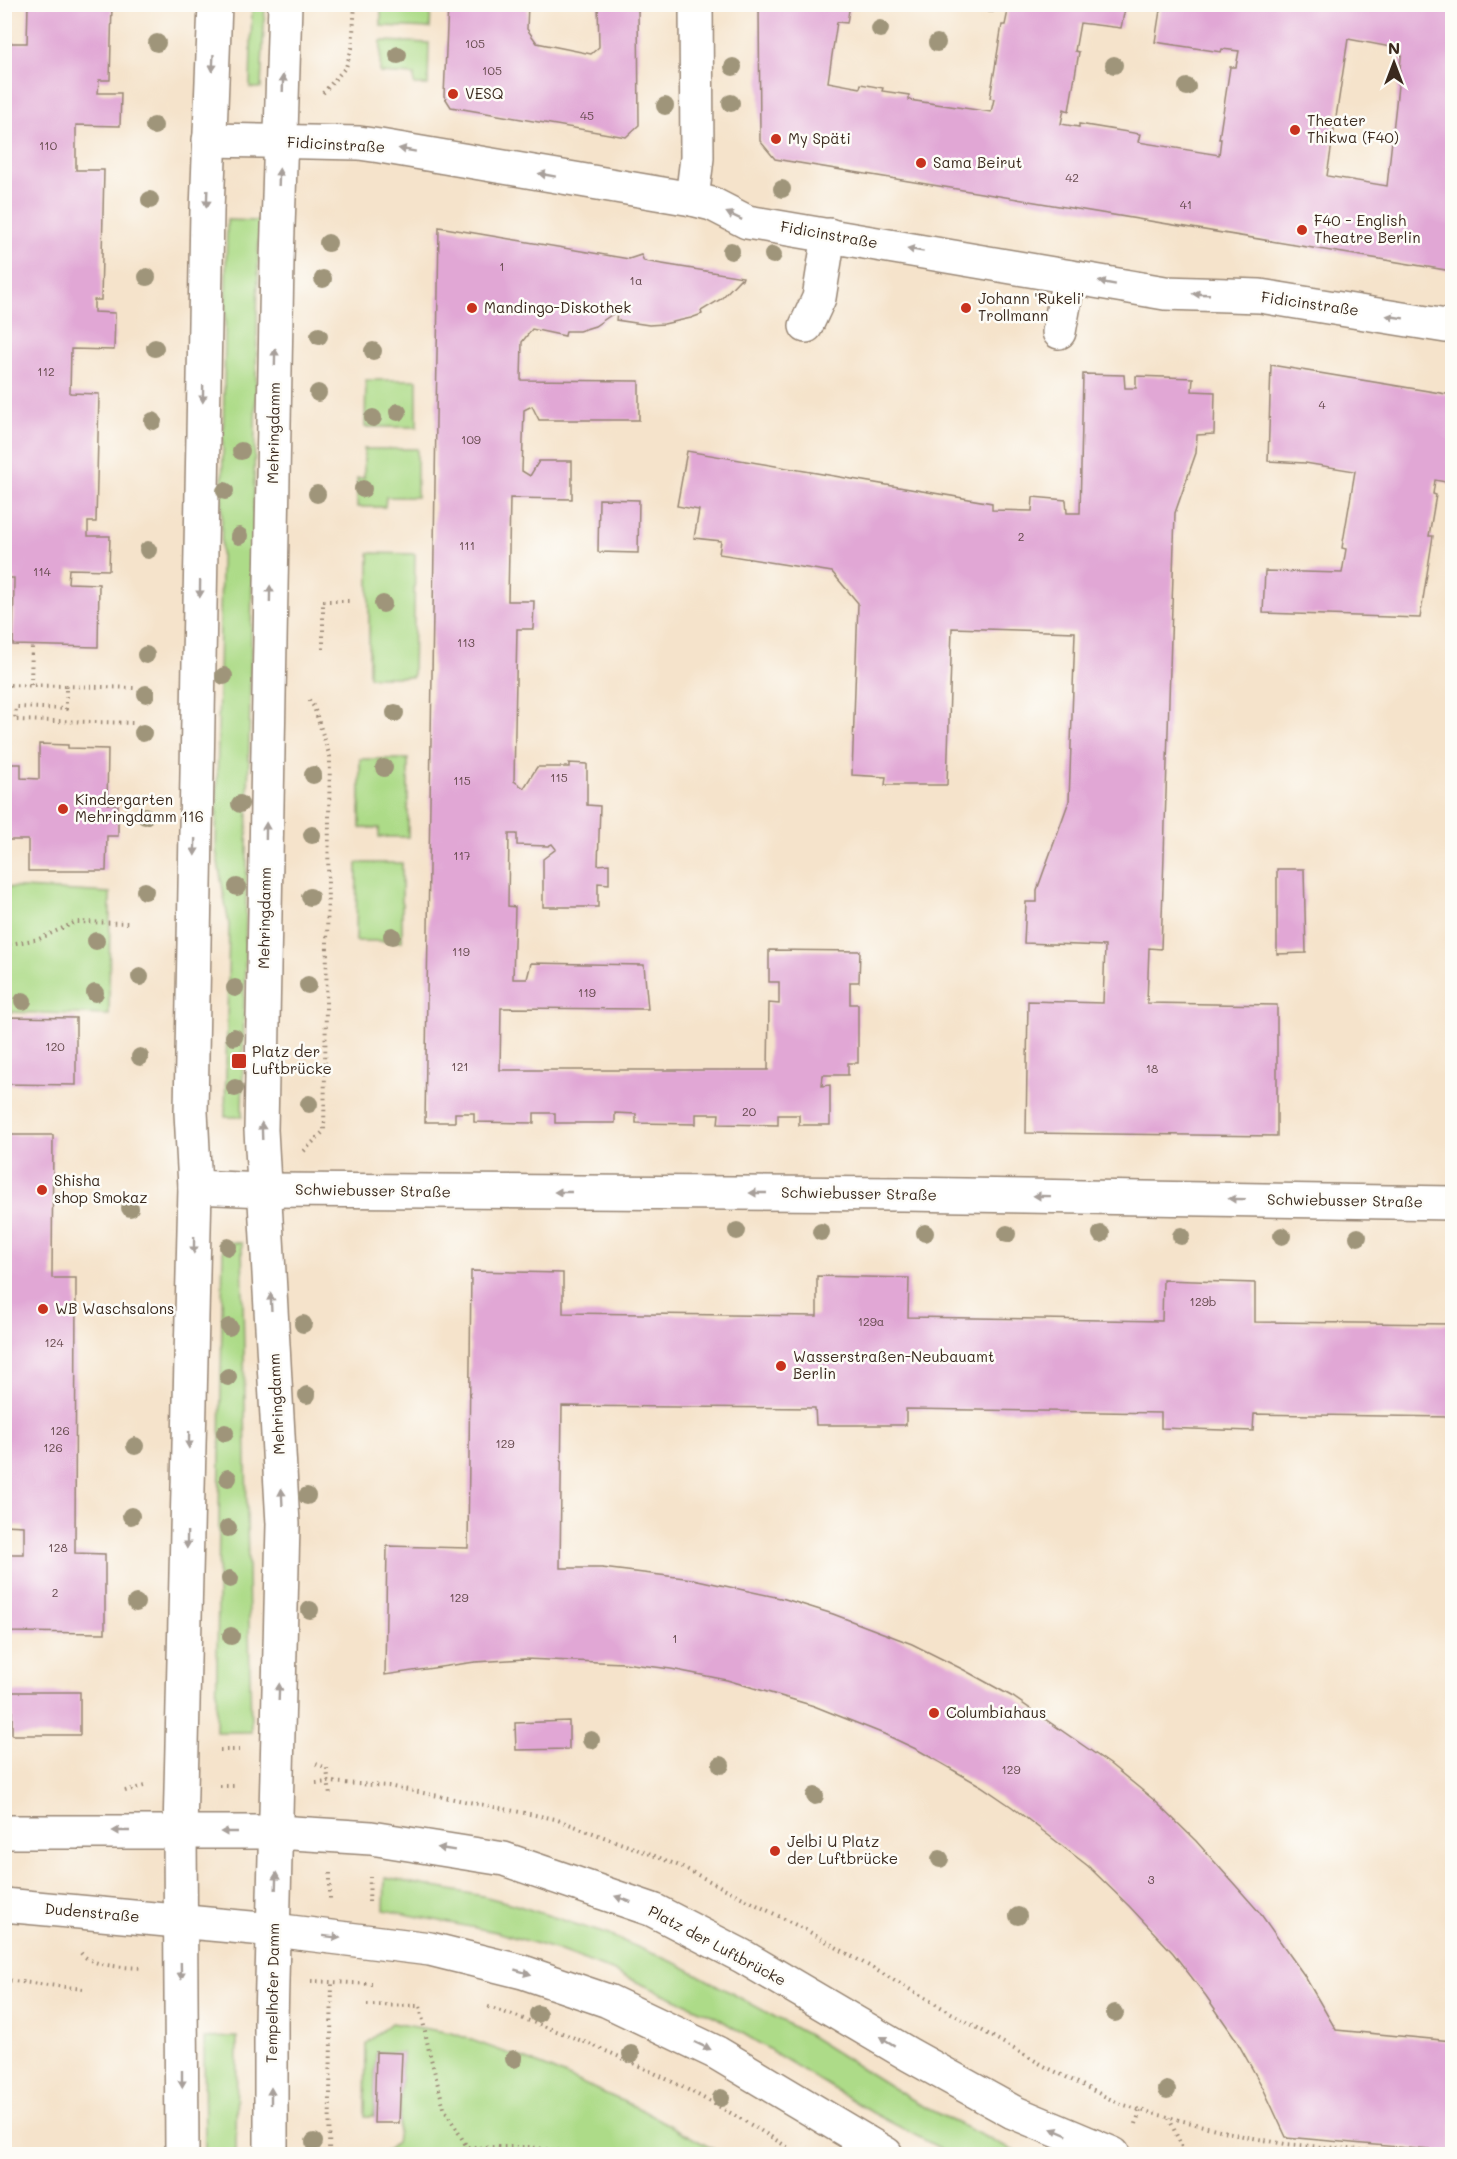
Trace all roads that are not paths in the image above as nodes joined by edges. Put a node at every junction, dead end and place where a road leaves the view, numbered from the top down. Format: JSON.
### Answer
{"nodes":[{"id":1,"x":215,"y":4,"type":"edge"},
{"id":2,"x":285,"y":4,"type":"edge"},
{"id":3,"x":696,"y":4,"type":"edge"},
{"id":4,"x":209,"y":140,"type":"junction"},
{"id":5,"x":280,"y":142,"type":"junction"},
{"id":6,"x":692,"y":199,"type":"junction"},
{"id":7,"x":829,"y":236,"type":"junction"},
{"id":8,"x":1070,"y":277,"type":"junction"},
{"id":9,"x":806,"y":326,"type":"dead end"},
{"id":10,"x":1452,"y":327,"type":"edge"},
{"id":11,"x":1059,"y":332,"type":"dead end"},
{"id":12,"x":195,"y":1187,"type":"junction"},
{"id":13,"x":265,"y":1190,"type":"junction"},
{"id":14,"x":1452,"y":1203,"type":"edge"},
{"id":15,"x":4,"y":1832,"type":"edge"},
{"id":16,"x":180,"y":1832,"type":"junction"},
{"id":17,"x":277,"y":1832,"type":"junction"},
{"id":18,"x":4,"y":1905,"type":"edge"},
{"id":19,"x":180,"y":1921,"type":"junction"},
{"id":20,"x":274,"y":1930,"type":"junction"},
{"id":21,"x":182,"y":2154,"type":"edge"},
{"id":22,"x":271,"y":2154,"type":"edge"},
{"id":23,"x":886,"y":2154,"type":"edge"},
{"id":24,"x":1113,"y":2154,"type":"edge"}],
"edges":[{"from":1,"to":4,"type":"main road","one_way":true},
{"from":5,"to":2,"type":"main road","name":"Mehringdamm","one_way":true},
{"from":3,"to":6,"type":"main road"},
{"from":4,"to":5,"type":"main road","name":"Fidicinstraße"},
{"from":4,"to":12,"type":"main road","one_way":true},
{"from":6,"to":5,"type":"main road","name":"Fidicinstraße","one_way":true},
{"from":13,"to":5,"type":"main road","name":"Mehringdamm","one_way":true},
{"from":7,"to":6,"type":"main road","name":"Fidicinstraße","one_way":true},
{"from":8,"to":7,"type":"main road","name":"Fidicinstraße","one_way":true},
{"from":7,"to":9,"type":"main road"},
{"from":10,"to":8,"type":"main road","name":"Fidicinstraße","one_way":true},
{"from":8,"to":11,"type":"main road"},
{"from":12,"to":13,"type":"main road","name":"Schwiebusser Straße"},
{"from":12,"to":16,"type":"main road","one_way":true},
{"from":14,"to":13,"type":"main road","name":"Schwiebusser Straße","one_way":true},
{"from":17,"to":13,"type":"main road","name":"Mehringdamm","one_way":true},
{"from":16,"to":15,"type":"main road","one_way":true},
{"from":17,"to":16,"type":"main road","name":"Platz der Luftbrücke","one_way":true},
{"from":16,"to":19,"type":"main road"},
{"from":20,"to":17,"type":"main road","name":"Tempelhofer Damm","one_way":true},
{"from":24,"to":17,"type":"main road","name":"Platz der Luftbrücke","one_way":true},
{"from":18,"to":19,"type":"main road","name":"Dudenstraße"},
{"from":19,"to":20,"type":"main road"},
{"from":19,"to":21,"type":"main road","one_way":true},
{"from":22,"to":20,"type":"main road","name":"Tempelhofer Damm","one_way":true},
{"from":20,"to":23,"type":"main road","one_way":true}]}
